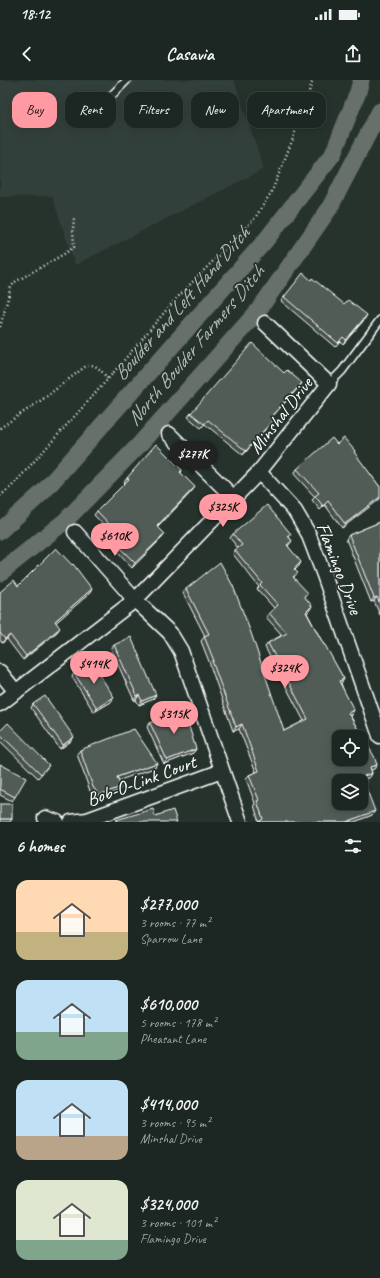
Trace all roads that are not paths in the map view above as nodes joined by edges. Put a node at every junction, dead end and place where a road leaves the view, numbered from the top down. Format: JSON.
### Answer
{"nodes":[{"id":1,"x":127,"y":80,"type":"edge"},
{"id":2,"x":115,"y":92,"type":"edge"},
{"id":3,"x":380,"y":320,"type":"edge"},
{"id":4,"x":266,"y":323,"type":"dead end"},
{"id":5,"x":329,"y":384,"type":"junction"},
{"id":6,"x":169,"y":434,"type":"dead end"},
{"id":7,"x":259,"y":472,"type":"junction"},
{"id":8,"x":234,"y":498,"type":"junction"},
{"id":9,"x":76,"y":532,"type":"dead end"},
{"id":10,"x":135,"y":600,"type":"junction"},
{"id":11,"x":0,"y":672,"type":"edge"},
{"id":12,"x":16,"y":692,"type":"junction"},
{"id":13,"x":0,"y":704,"type":"edge"},
{"id":14,"x":380,"y":736,"type":"edge"},
{"id":15,"x":222,"y":771,"type":"junction"},
{"id":16,"x":71,"y":822,"type":"edge"},
{"id":17,"x":240,"y":822,"type":"edge"}],
"edges":[{"from":1,"to":2,"type":"lane"},
{"from":3,"to":5,"type":"lane"},
{"from":4,"to":5,"type":"street","name":"Minshal Drive"},
{"from":5,"to":7,"type":"street","name":"Minshal Drive"},
{"from":6,"to":8,"type":"street"},
{"from":7,"to":8,"type":"street","name":"Minshal Drive"},
{"from":7,"to":14,"type":"street","name":"Flamingo Drive"},
{"from":8,"to":10,"type":"street","name":"Minshal Drive"},
{"from":9,"to":10,"type":"street"},
{"from":10,"to":12,"type":"street","name":"Minshal Drive"},
{"from":10,"to":15,"type":"street"},
{"from":11,"to":12,"type":"street"},
{"from":12,"to":13,"type":"street","name":"Minshal Drive"},
{"from":15,"to":16,"type":"street","name":"Bob-O-Link Court"},
{"from":15,"to":17,"type":"street"}]}
